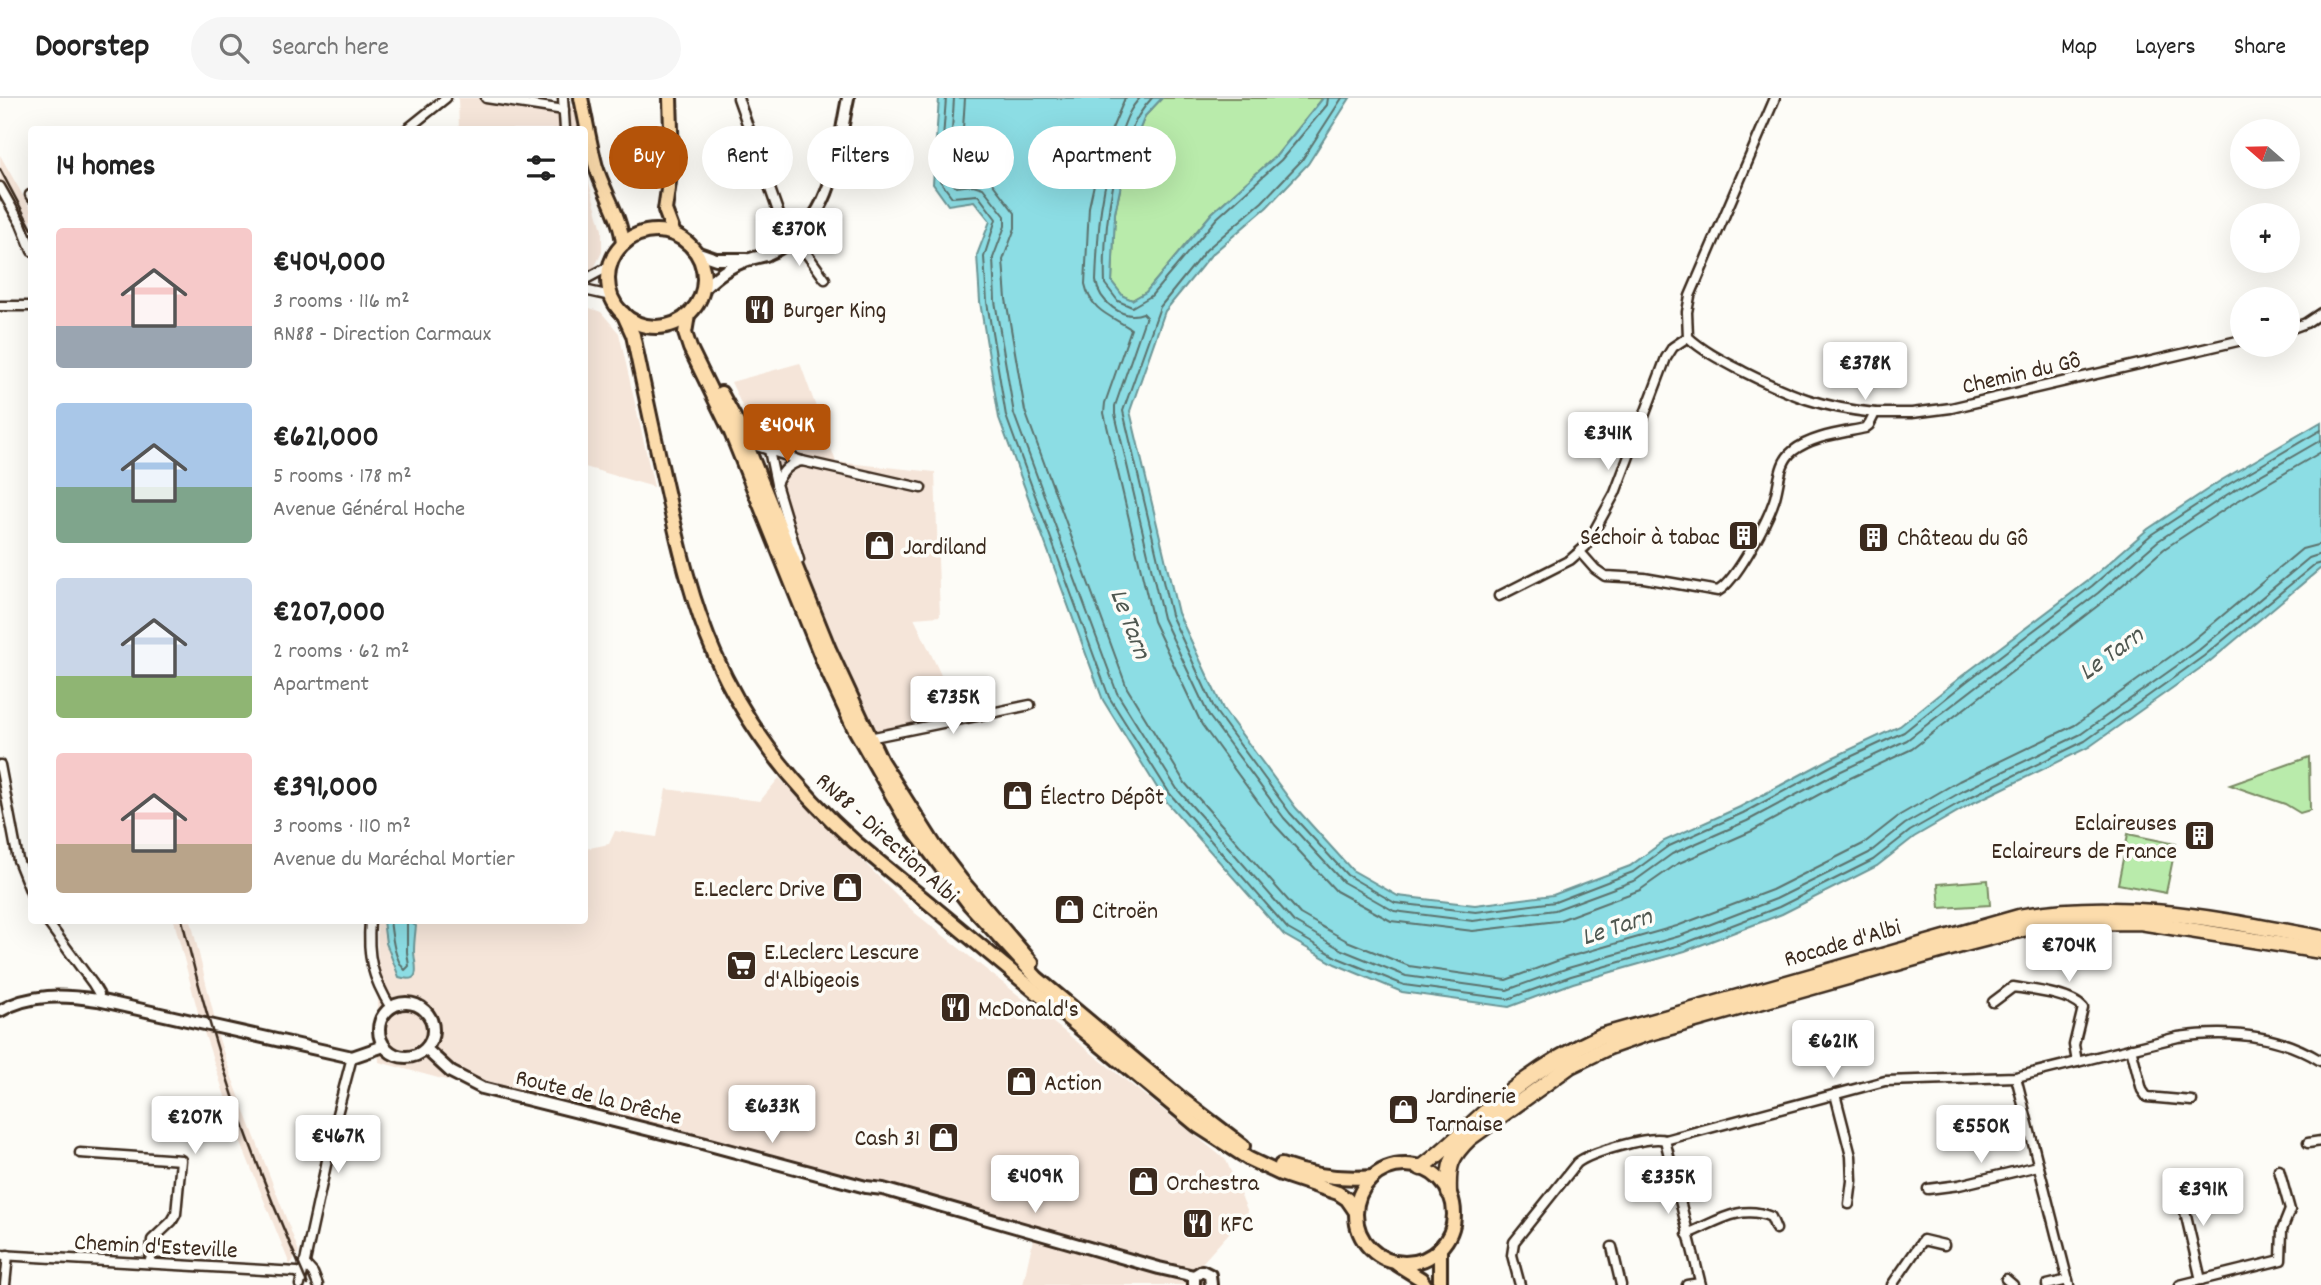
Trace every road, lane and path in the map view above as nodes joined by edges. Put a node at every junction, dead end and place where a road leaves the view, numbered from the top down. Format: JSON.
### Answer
{"nodes":[{"id":1,"x":446,"y":98,"type":"edge"},
{"id":2,"x":486,"y":98,"type":"edge"},
{"id":3,"x":564,"y":98,"type":"edge"},
{"id":4,"x":581,"y":98,"type":"edge"},
{"id":5,"x":670,"y":98,"type":"edge"},
{"id":6,"x":738,"y":98,"type":"edge"},
{"id":7,"x":848,"y":98,"type":"edge"},
{"id":8,"x":1775,"y":98,"type":"edge"},
{"id":9,"x":564,"y":110,"type":"junction"},
{"id":10,"x":411,"y":126,"type":"edge"},
{"id":11,"x":565,"y":126,"type":"edge"},
{"id":12,"x":587,"y":126,"type":"edge"},
{"id":13,"x":588,"y":129,"type":"edge"},
{"id":14,"x":0,"y":187,"type":"edge"},
{"id":15,"x":674,"y":234,"type":"junction"},
{"id":16,"x":796,"y":240,"type":"junction"},
{"id":17,"x":28,"y":241,"type":"edge"},
{"id":18,"x":623,"y":244,"type":"junction"},
{"id":19,"x":696,"y":252,"type":"junction"},
{"id":20,"x":749,"y":259,"type":"junction"},
{"id":21,"x":610,"y":267,"type":"junction"},
{"id":22,"x":588,"y":279,"type":"edge"},
{"id":23,"x":825,"y":279,"type":"dead end"},
{"id":24,"x":703,"y":289,"type":"junction"},
{"id":25,"x":588,"y":291,"type":"edge"},
{"id":26,"x":611,"y":296,"type":"junction"},
{"id":27,"x":0,"y":306,"type":"edge"},
{"id":28,"x":28,"y":306,"type":"edge"},
{"id":29,"x":623,"y":313,"type":"junction"},
{"id":30,"x":2321,"y":313,"type":"edge"},
{"id":31,"x":688,"y":315,"type":"junction"},
{"id":32,"x":2300,"y":325,"type":"edge"},
{"id":33,"x":1688,"y":337,"type":"junction"},
{"id":34,"x":2230,"y":343,"type":"edge"},
{"id":35,"x":696,"y":358,"type":"junction"},
{"id":36,"x":1875,"y":413,"type":"junction"},
{"id":37,"x":745,"y":442,"type":"junction"},
{"id":38,"x":769,"y":450,"type":"junction"},
{"id":39,"x":802,"y":461,"type":"junction"},
{"id":40,"x":776,"y":484,"type":"junction"},
{"id":41,"x":921,"y":488,"type":"dead end"},
{"id":42,"x":1580,"y":552,"type":"junction"},
{"id":43,"x":1499,"y":596,"type":"dead end"},
{"id":44,"x":816,"y":618,"type":"junction"},
{"id":45,"x":1030,"y":705,"type":"dead end"},
{"id":46,"x":869,"y":738,"type":"junction"},
{"id":47,"x":0,"y":765,"type":"edge"},
{"id":48,"x":28,"y":885,"type":"edge"},
{"id":49,"x":50,"y":924,"type":"edge"},
{"id":50,"x":370,"y":924,"type":"edge"},
{"id":51,"x":2321,"y":937,"type":"edge"},
{"id":52,"x":2321,"y":951,"type":"edge"},
{"id":53,"x":98,"y":1000,"type":"junction"},
{"id":54,"x":1063,"y":1001,"type":"junction"},
{"id":55,"x":1993,"y":1002,"type":"dead end"},
{"id":56,"x":391,"y":1008,"type":"junction"},
{"id":57,"x":0,"y":1011,"type":"edge"},
{"id":58,"x":384,"y":1046,"type":"junction"},
{"id":59,"x":2131,"y":1048,"type":"junction"},
{"id":60,"x":426,"y":1049,"type":"junction"},
{"id":61,"x":352,"y":1057,"type":"junction"},
{"id":62,"x":2321,"y":1061,"type":"edge"},
{"id":63,"x":2077,"y":1062,"type":"junction"},
{"id":64,"x":2016,"y":1077,"type":"junction"},
{"id":65,"x":1835,"y":1094,"type":"junction"},
{"id":66,"x":2192,"y":1101,"type":"dead end"},
{"id":67,"x":1665,"y":1140,"type":"junction"},
{"id":68,"x":2321,"y":1141,"type":"edge"},
{"id":69,"x":2308,"y":1143,"type":"dead end"},
{"id":70,"x":79,"y":1153,"type":"dead end"},
{"id":71,"x":2038,"y":1166,"type":"junction"},
{"id":72,"x":1421,"y":1168,"type":"junction"},
{"id":73,"x":2279,"y":1170,"type":"dead end"},
{"id":74,"x":1373,"y":1177,"type":"junction"},
{"id":75,"x":2178,"y":1182,"type":"dead end"},
{"id":76,"x":1928,"y":1189,"type":"dead end"},
{"id":77,"x":1448,"y":1193,"type":"junction"},
{"id":78,"x":1849,"y":1204,"type":"dead end"},
{"id":79,"x":1356,"y":1212,"type":"junction"},
{"id":80,"x":1776,"y":1229,"type":"dead end"},
{"id":81,"x":1687,"y":1234,"type":"junction"},
{"id":82,"x":1944,"y":1245,"type":"dead end"},
{"id":83,"x":1612,"y":1247,"type":"dead end"},
{"id":84,"x":1440,"y":1248,"type":"junction"},
{"id":85,"x":4,"y":1255,"type":"edge"},
{"id":86,"x":1394,"y":1262,"type":"junction"},
{"id":87,"x":150,"y":1263,"type":"junction"},
{"id":88,"x":304,"y":1263,"type":"junction"},
{"id":89,"x":301,"y":1280,"type":"edge"},
{"id":90,"x":2201,"y":1280,"type":"junction"},
{"id":91,"x":1194,"y":1281,"type":"edge"},
{"id":92,"x":2068,"y":1282,"type":"edge"},
{"id":93,"x":1214,"y":1284,"type":"edge"},
{"id":94,"x":1700,"y":1284,"type":"edge"},
{"id":95,"x":5,"y":1285,"type":"edge"},
{"id":96,"x":318,"y":1285,"type":"edge"},
{"id":97,"x":1425,"y":1285,"type":"edge"},
{"id":98,"x":1440,"y":1285,"type":"edge"},
{"id":99,"x":1520,"y":1285,"type":"edge"},
{"id":100,"x":1621,"y":1285,"type":"edge"},
{"id":101,"x":1687,"y":1285,"type":"edge"},
{"id":102,"x":1892,"y":1285,"type":"edge"},
{"id":103,"x":2047,"y":1285,"type":"edge"},
{"id":104,"x":2180,"y":1285,"type":"edge"}],
"edges":[{"from":1,"to":10,"type":"street"},
{"from":2,"to":9,"type":"street"},
{"from":3,"to":9,"type":"street"},
{"from":4,"to":12,"type":"main road"},
{"from":5,"to":15,"type":"main road"},
{"from":6,"to":16,"type":"street"},
{"from":7,"to":16,"type":"street"},
{"from":8,"to":33,"type":"street"},
{"from":9,"to":11,"type":"street"},
{"from":13,"to":18,"type":"main road"},
{"from":14,"to":17,"type":"street"},
{"from":15,"to":18,"type":"main road"},
{"from":15,"to":19,"type":"main road"},
{"from":16,"to":20,"type":"street"},
{"from":16,"to":23,"type":"street"},
{"from":18,"to":21,"type":"main road"},
{"from":19,"to":20,"type":"street"},
{"from":19,"to":24,"type":"main road"},
{"from":20,"to":24,"type":"street"},
{"from":21,"to":22,"type":"street"},
{"from":21,"to":26,"type":"main road"},
{"from":24,"to":31,"type":"main road"},
{"from":25,"to":26,"type":"street"},
{"from":26,"to":29,"type":"main road"},
{"from":27,"to":28,"type":"street"},
{"from":29,"to":31,"type":"main road"},
{"from":29,"to":79,"type":"main road","name":"RN88 - Direction Albi"},
{"from":30,"to":32,"type":"street"},
{"from":31,"to":35,"type":"main road"},
{"from":33,"to":36,"type":"street","name":"Chemin du Gô"},
{"from":33,"to":42,"type":"street"},
{"from":34,"to":36,"type":"street","name":"Chemin du Gô"},
{"from":35,"to":37,"type":"main road"},
{"from":35,"to":54,"type":"main road"},
{"from":36,"to":42,"type":"street"},
{"from":37,"to":38,"type":"street"},
{"from":37,"to":44,"type":"main road"},
{"from":38,"to":39,"type":"street"},
{"from":38,"to":40,"type":"street"},
{"from":39,"to":40,"type":"street"},
{"from":39,"to":41,"type":"street"},
{"from":40,"to":44,"type":"street"},
{"from":42,"to":43,"type":"street"},
{"from":44,"to":46,"type":"main road"},
{"from":45,"to":46,"type":"street"},
{"from":46,"to":54,"type":"main road"},
{"from":47,"to":48,"type":"street"},
{"from":49,"to":53,"type":"street"},
{"from":50,"to":56,"type":"street"},
{"from":51,"to":72,"type":"highway","name":"Rocade d'Albi"},
{"from":52,"to":77,"type":"highway","name":"Rocade d'Albi"},
{"from":53,"to":57,"type":"street"},
{"from":53,"to":61,"type":"street"},
{"from":54,"to":74,"type":"main road"},
{"from":55,"to":63,"type":"street"},
{"from":56,"to":58,"type":"street"},
{"from":56,"to":60,"type":"street"},
{"from":58,"to":60,"type":"street"},
{"from":58,"to":61,"type":"street"},
{"from":59,"to":62,"type":"street"},
{"from":59,"to":63,"type":"street"},
{"from":59,"to":66,"type":"street"},
{"from":60,"to":91,"type":"street","name":"Route de la Drêche"},
{"from":61,"to":88,"type":"street"},
{"from":63,"to":64,"type":"street"},
{"from":64,"to":65,"type":"street"},
{"from":64,"to":71,"type":"street"},
{"from":65,"to":67,"type":"street"},
{"from":65,"to":78,"type":"street"},
{"from":67,"to":81,"type":"street"},
{"from":67,"to":99,"type":"street"},
{"from":68,"to":69,"type":"street"},
{"from":70,"to":87,"type":"street"},
{"from":71,"to":76,"type":"street"},
{"from":71,"to":92,"type":"street"},
{"from":72,"to":74,"type":"main road"},
{"from":72,"to":77,"type":"main road"},
{"from":73,"to":90,"type":"street"},
{"from":74,"to":79,"type":"main road"},
{"from":75,"to":90,"type":"street"},
{"from":77,"to":84,"type":"main road"},
{"from":79,"to":86,"type":"main road"},
{"from":80,"to":81,"type":"street"},
{"from":81,"to":94,"type":"street"},
{"from":82,"to":102,"type":"street"},
{"from":83,"to":100,"type":"street"},
{"from":84,"to":86,"type":"main road"},
{"from":84,"to":98,"type":"main road"},
{"from":85,"to":87,"type":"street","name":"Chemin d'Esteville"},
{"from":85,"to":95,"type":"street","name":"Chemin d'Esteville"},
{"from":86,"to":97,"type":"main road"},
{"from":87,"to":89,"type":"street","name":"Chemin d'Esteville"},
{"from":88,"to":89,"type":"street"},
{"from":88,"to":96,"type":"street"},
{"from":90,"to":104,"type":"street"},
{"from":91,"to":93,"type":"street","name":"Route de la Drêche"},
{"from":92,"to":103,"type":"street"},
{"from":94,"to":101,"type":"street"}]}
